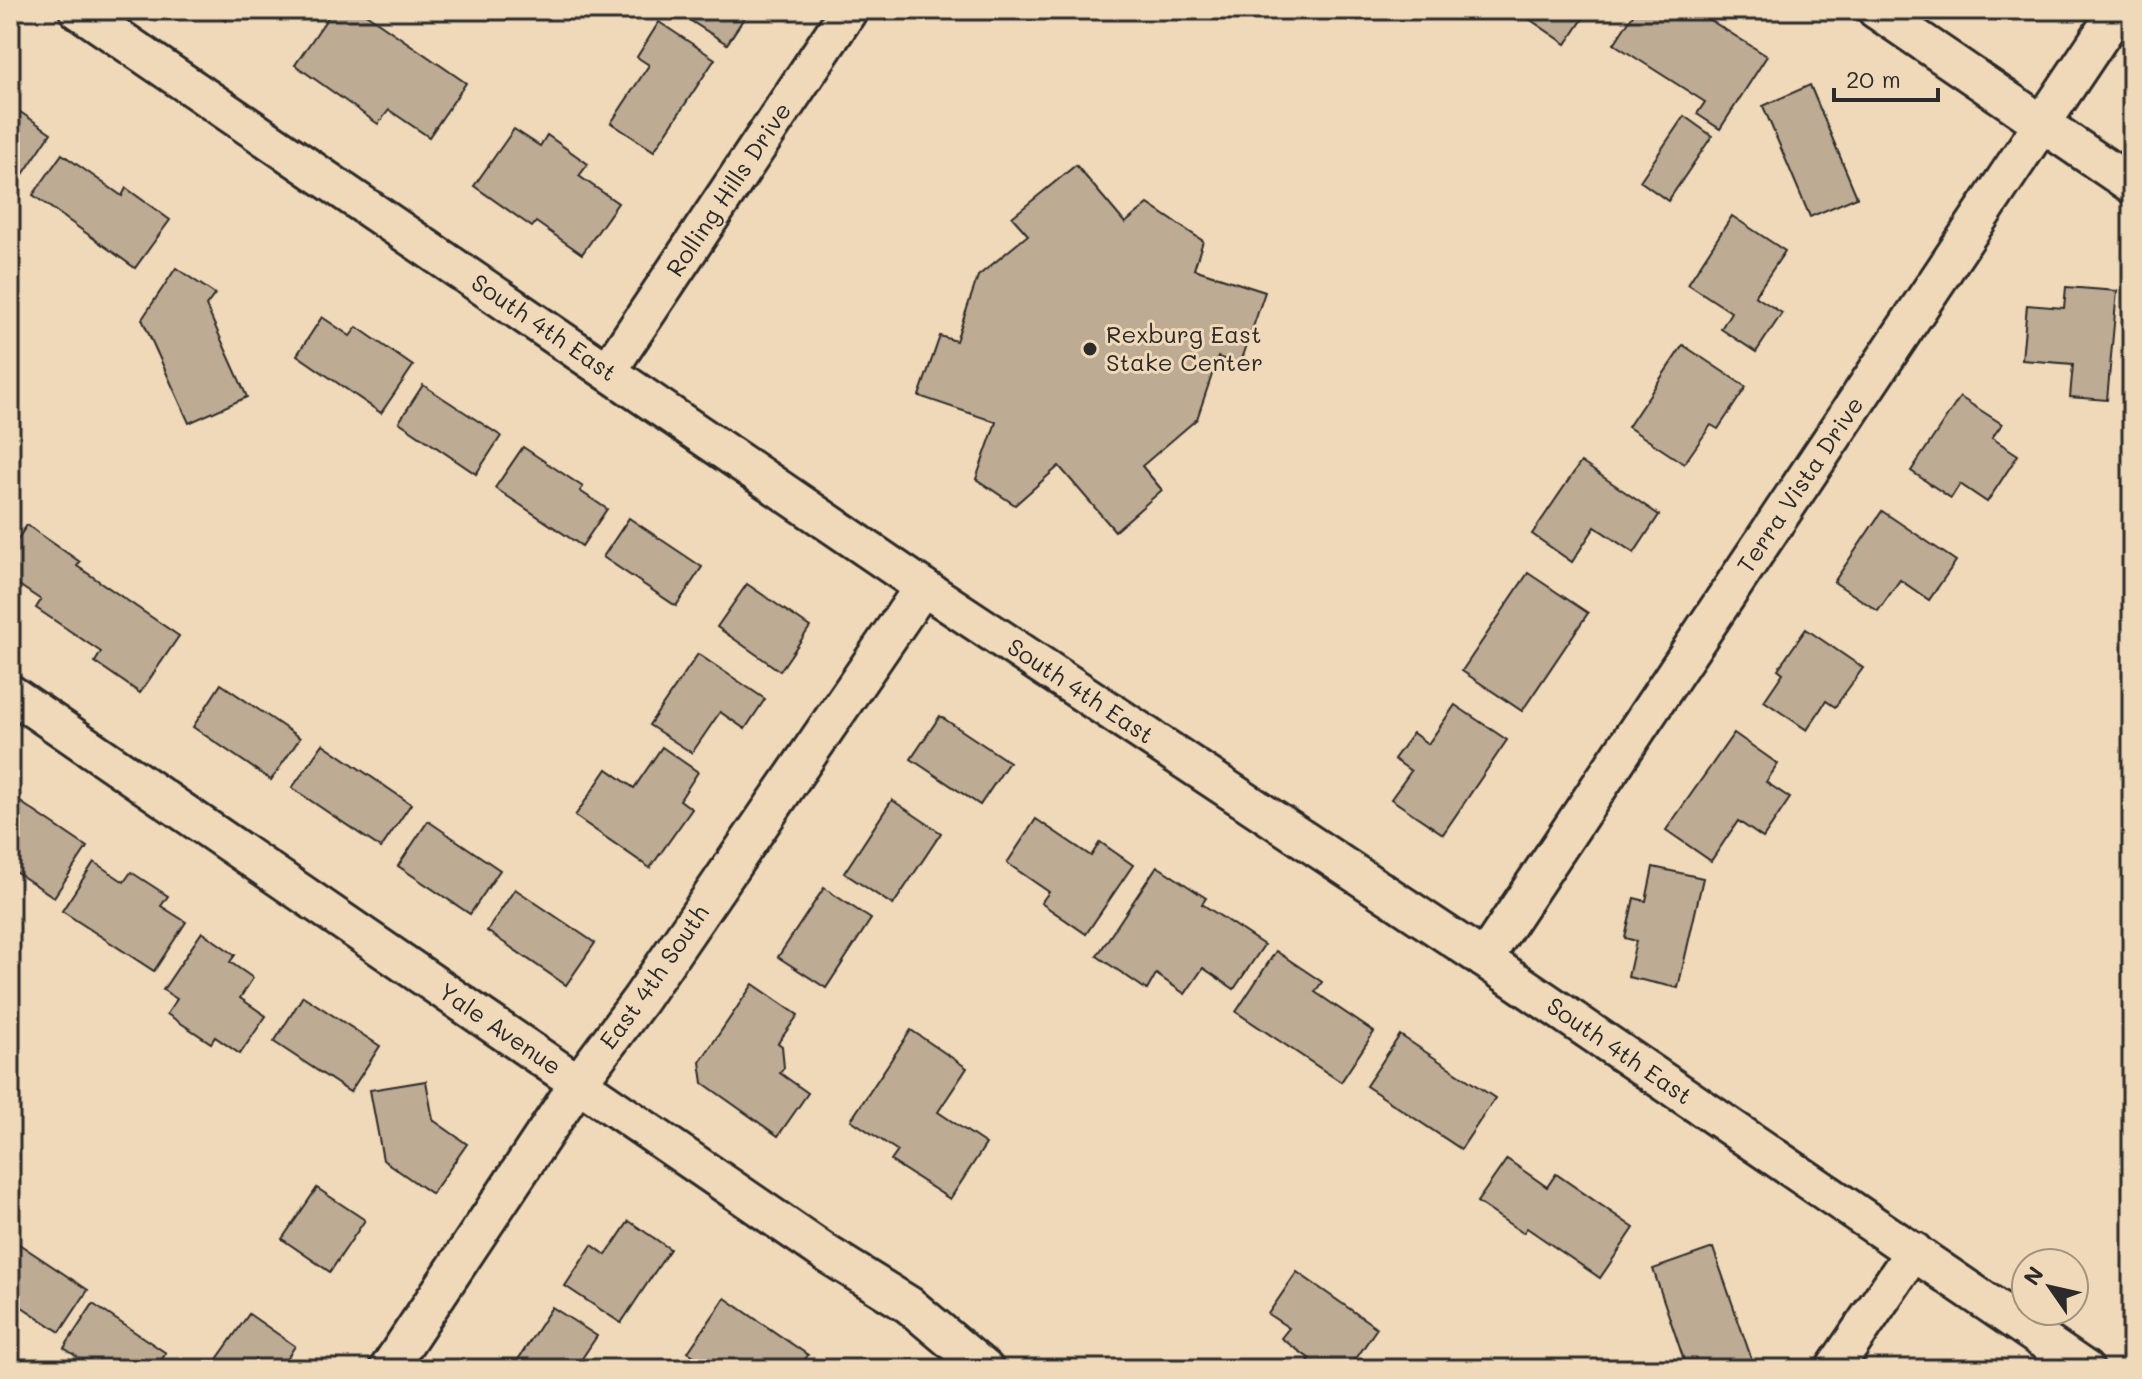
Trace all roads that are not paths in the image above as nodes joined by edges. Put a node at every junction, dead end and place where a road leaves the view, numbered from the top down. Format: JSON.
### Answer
{"nodes":[{"id":1,"x":78,"y":10,"type":"edge"},
{"id":2,"x":849,"y":10,"type":"edge"},
{"id":3,"x":1876,"y":10,"type":"edge"},
{"id":4,"x":2118,"y":10,"type":"edge"},
{"id":5,"x":2042,"y":122,"type":"junction"},
{"id":6,"x":2132,"y":185,"type":"edge"},
{"id":7,"x":608,"y":371,"type":"junction"},
{"id":8,"x":923,"y":587,"type":"junction"},
{"id":9,"x":10,"y":693,"type":"edge"},
{"id":10,"x":1484,"y":959,"type":"junction"},
{"id":11,"x":579,"y":1082,"type":"junction"},
{"id":12,"x":1914,"y":1251,"type":"junction"},
{"id":13,"x":388,"y":1369,"type":"edge"},
{"id":14,"x":985,"y":1369,"type":"edge"},
{"id":15,"x":1834,"y":1369,"type":"edge"},
{"id":16,"x":2085,"y":1369,"type":"edge"}],
"edges":[{"from":1,"to":7,"type":"street","name":"South 4th East"},
{"from":2,"to":7,"type":"street","name":"Rolling Hills Drive"},
{"from":3,"to":5,"type":"street"},
{"from":4,"to":5,"type":"street","name":"Terra Vista Drive"},
{"from":5,"to":6,"type":"street"},
{"from":5,"to":10,"type":"street","name":"Terra Vista Drive"},
{"from":7,"to":8,"type":"street","name":"South 4th East"},
{"from":8,"to":10,"type":"street","name":"South 4th East"},
{"from":8,"to":11,"type":"street","name":"East 4th South"},
{"from":9,"to":11,"type":"street","name":"Yale Avenue"},
{"from":10,"to":12,"type":"street","name":"South 4th East"},
{"from":11,"to":13,"type":"street","name":"East 4th South"},
{"from":11,"to":14,"type":"street","name":"Yale Avenue"},
{"from":12,"to":15,"type":"street"},
{"from":12,"to":16,"type":"street","name":"South 4th East"}]}
